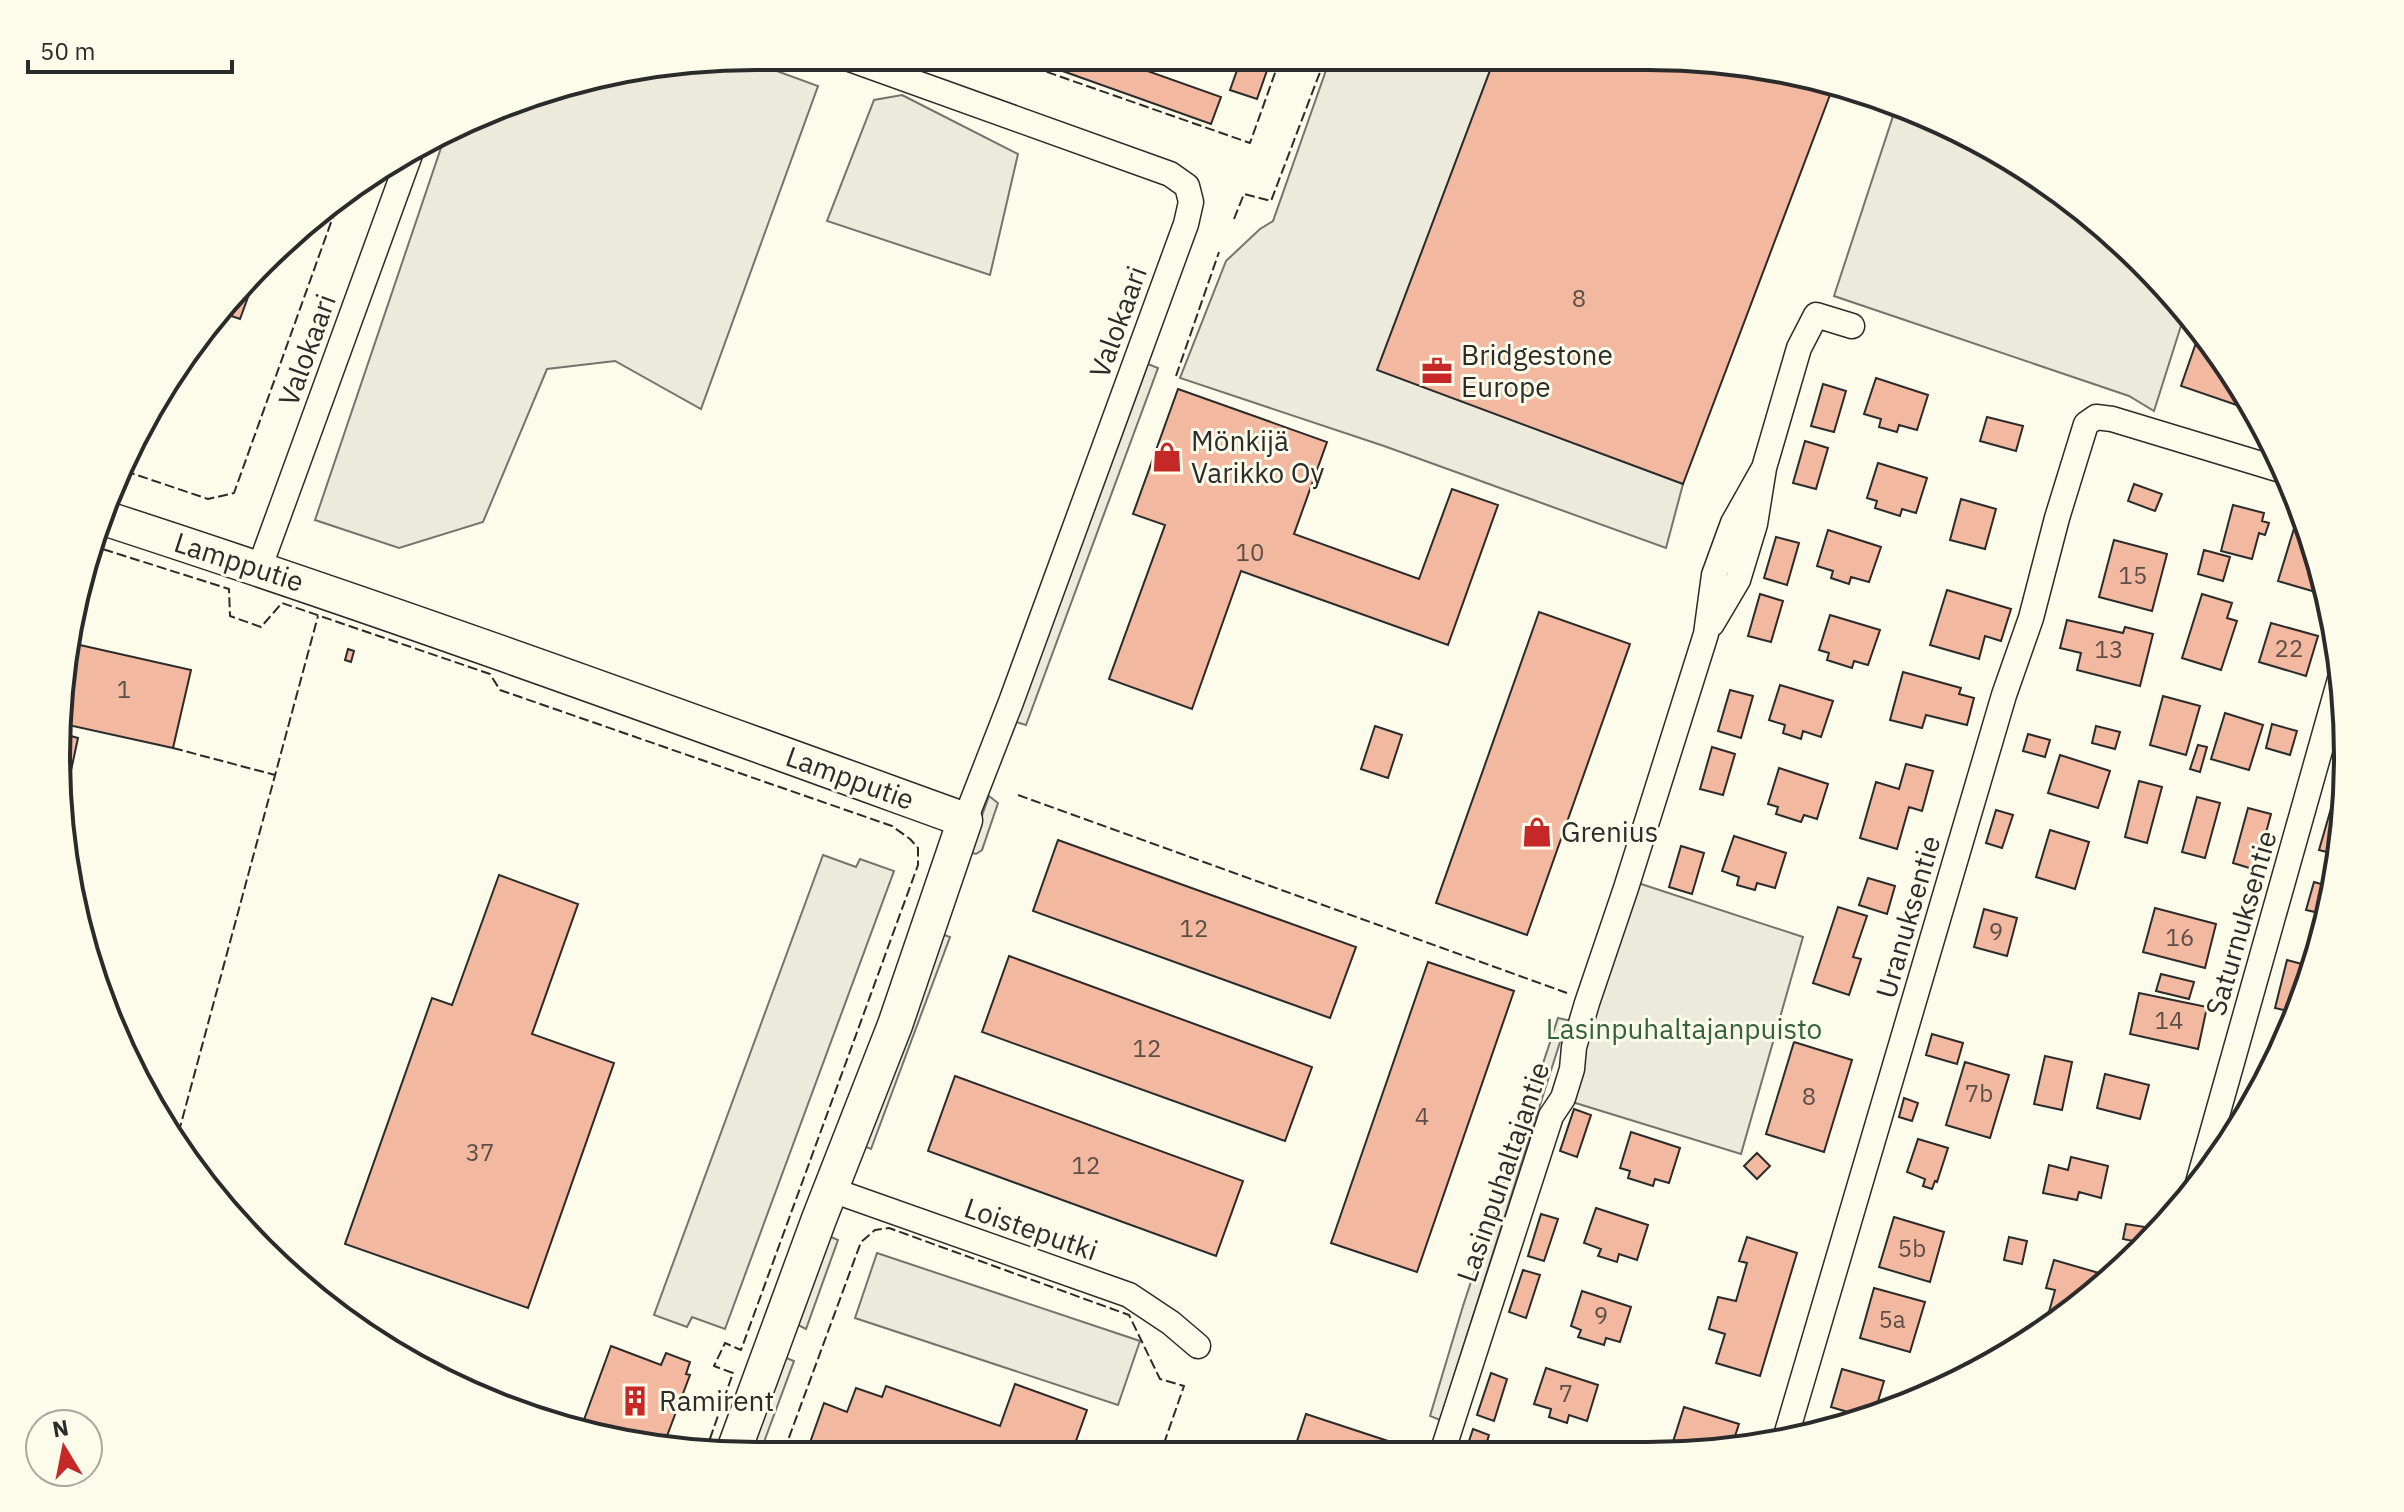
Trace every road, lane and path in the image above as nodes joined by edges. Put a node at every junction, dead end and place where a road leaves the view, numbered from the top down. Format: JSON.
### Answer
{"nodes":[{"id":1,"x":880,"y":70,"type":"edge"},
{"id":2,"x":406,"y":167,"type":"edge"},
{"id":3,"x":1852,"y":326,"type":"dead end"},
{"id":4,"x":2269,"y":467,"type":"edge"},
{"id":5,"x":112,"y":520,"type":"edge"},
{"id":6,"x":259,"y":569,"type":"junction"},
{"id":7,"x":2332,"y":706,"type":"edge"},
{"id":8,"x":965,"y":820,"type":"junction"},
{"id":9,"x":2206,"y":1154,"type":"edge"},
{"id":10,"x":832,"y":1190,"type":"junction"},
{"id":11,"x":1198,"y":1346,"type":"dead end"},
{"id":12,"x":1788,"y":1428,"type":"edge"},
{"id":13,"x":737,"y":1442,"type":"edge"},
{"id":14,"x":1446,"y":1442,"type":"edge"}],
"edges":[{"from":1,"to":8,"type":"street","name":"Valokaari"},
{"from":2,"to":6,"type":"street","name":"Valokaari"},
{"from":3,"to":14,"type":"street","name":"Lasinpuhaltajantie"},
{"from":4,"to":12,"type":"street","name":"Uranuksentie"},
{"from":5,"to":6,"type":"street","name":"Lampputie"},
{"from":6,"to":8,"type":"street","name":"Lampputie"},
{"from":7,"to":9,"type":"street","name":"Saturnuksentie"},
{"from":8,"to":10,"type":"street"},
{"from":10,"to":11,"type":"street","name":"Loisteputki"},
{"from":10,"to":13,"type":"street"}]}
